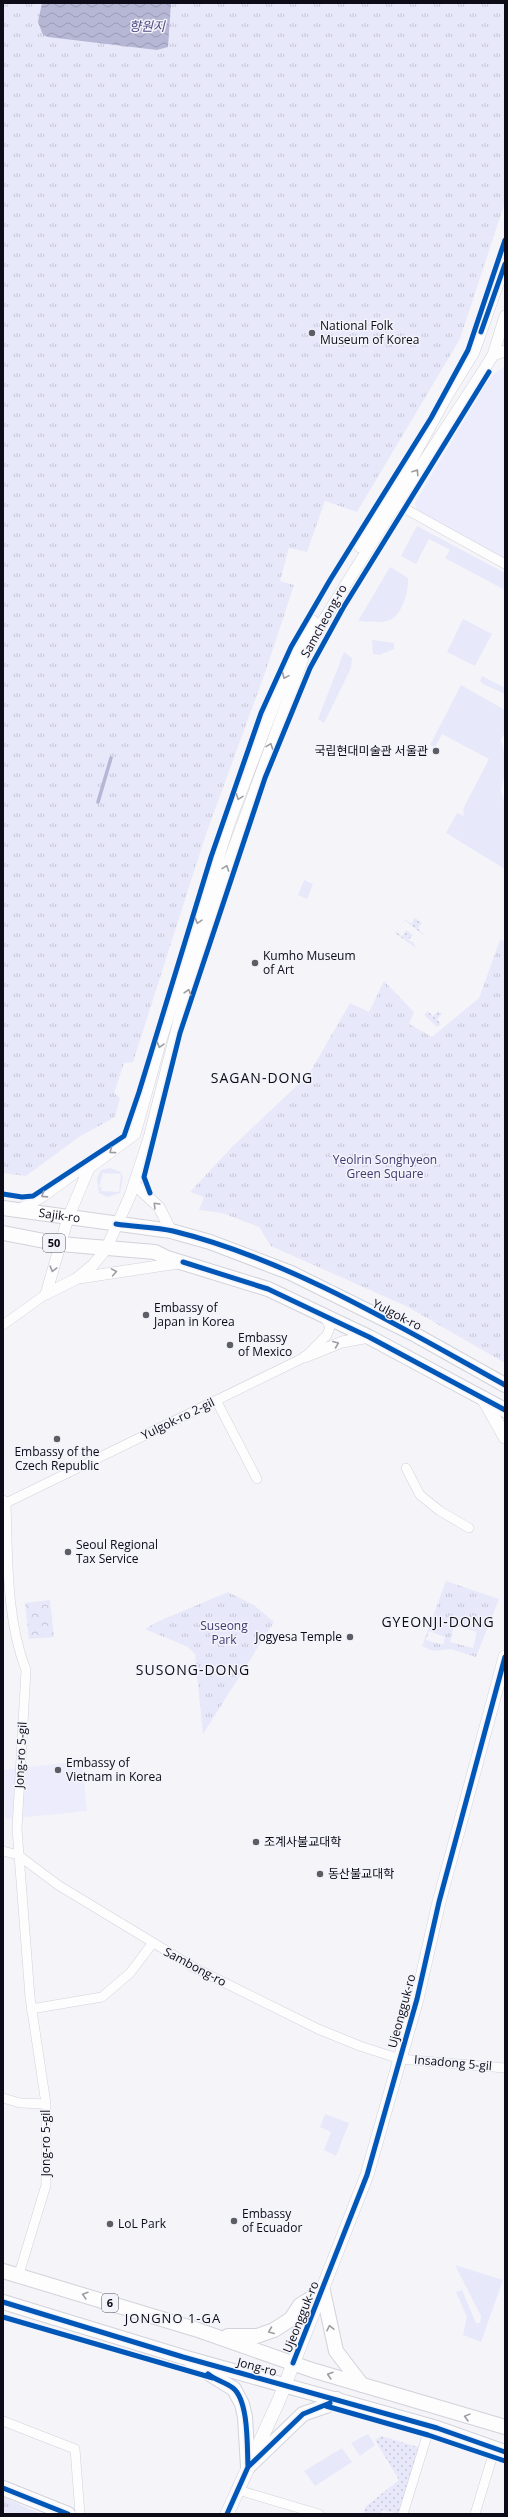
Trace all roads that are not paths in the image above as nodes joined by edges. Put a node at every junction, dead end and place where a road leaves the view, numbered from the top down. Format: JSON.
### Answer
{"nodes":[{"id":1,"x":505,"y":264,"type":"edge"},
{"id":2,"x":505,"y":316,"type":"edge"},
{"id":3,"x":505,"y":351,"type":"edge"},
{"id":4,"x":493,"y":355,"type":"junction"},
{"id":5,"x":392,"y":502,"type":"junction"},
{"id":6,"x":505,"y":564,"type":"edge"},
{"id":7,"x":89,"y":1168,"type":"junction"},
{"id":8,"x":134,"y":1184,"type":"junction"},
{"id":9,"x":3,"y":1208,"type":"edge"},
{"id":10,"x":19,"y":1210,"type":"junction"},
{"id":11,"x":68,"y":1218,"type":"junction"},
{"id":12,"x":116,"y":1224,"type":"junction"},
{"id":13,"x":172,"y":1231,"type":"junction"},
{"id":14,"x":3,"y":1233,"type":"edge"},
{"id":15,"x":60,"y":1244,"type":"junction"},
{"id":16,"x":106,"y":1249,"type":"junction"},
{"id":17,"x":183,"y":1262,"type":"junction"},
{"id":18,"x":76,"y":1279,"type":"junction"},
{"id":19,"x":46,"y":1294,"type":"junction"},
{"id":20,"x":325,"y":1318,"type":"junction"},
{"id":21,"x":3,"y":1325,"type":"edge"},
{"id":22,"x":369,"y":1337,"type":"junction"},
{"id":23,"x":305,"y":1357,"type":"junction"},
{"id":24,"x":505,"y":1385,"type":"edge"},
{"id":25,"x":483,"y":1398,"type":"junction"},
{"id":26,"x":216,"y":1400,"type":"junction"},
{"id":27,"x":505,"y":1410,"type":"edge"},
{"id":28,"x":505,"y":1437,"type":"edge"},
{"id":29,"x":406,"y":1468,"type":"dead end"},
{"id":30,"x":257,"y":1479,"type":"dead end"},
{"id":31,"x":4,"y":1503,"type":"edge"},
{"id":32,"x":469,"y":1528,"type":"dead end"},
{"id":33,"x":505,"y":1657,"type":"edge"},
{"id":34,"x":3,"y":1851,"type":"edge"},
{"id":35,"x":18,"y":1855,"type":"junction"},
{"id":36,"x":152,"y":1944,"type":"junction"},
{"id":37,"x":31,"y":2009,"type":"junction"},
{"id":38,"x":400,"y":2059,"type":"junction"},
{"id":39,"x":505,"y":2068,"type":"edge"},
{"id":40,"x":3,"y":2098,"type":"edge"},
{"id":41,"x":46,"y":2104,"type":"junction"},
{"id":42,"x":3,"y":2270,"type":"edge"},
{"id":43,"x":19,"y":2274,"type":"junction"},
{"id":44,"x":323,"y":2291,"type":"junction"},
{"id":45,"x":3,"y":2302,"type":"edge"},
{"id":46,"x":216,"y":2336,"type":"junction"},
{"id":47,"x":183,"y":2357,"type":"junction"},
{"id":48,"x":293,"y":2363,"type":"junction"},
{"id":49,"x":285,"y":2385,"type":"junction"},
{"id":50,"x":362,"y":2385,"type":"junction"},
{"id":51,"x":337,"y":2399,"type":"junction"},
{"id":52,"x":3,"y":2421,"type":"edge"},
{"id":53,"x":430,"y":2426,"type":"junction"},
{"id":54,"x":505,"y":2427,"type":"edge"},
{"id":55,"x":500,"y":2450,"type":"edge"},
{"id":56,"x":248,"y":2467,"type":"junction"},
{"id":57,"x":3,"y":2488,"type":"edge"},
{"id":58,"x":238,"y":2490,"type":"junction"},
{"id":59,"x":68,"y":2514,"type":"edge"},
{"id":60,"x":80,"y":2514,"type":"edge"},
{"id":61,"x":227,"y":2514,"type":"edge"},
{"id":62,"x":319,"y":2514,"type":"edge"},
{"id":63,"x":403,"y":2514,"type":"edge"},
{"id":64,"x":475,"y":2514,"type":"edge"}],
"edges":[{"from":1,"to":5,"type":"street","name":"Samcheong-ro"},
{"from":2,"to":4,"type":"street","name":"Samcheong-ro"},
{"from":3,"to":4,"type":"street"},
{"from":5,"to":4,"type":"street","name":"Samcheong-ro","one_way":true},
{"from":5,"to":6,"type":"street"},
{"from":5,"to":7,"type":"street","name":"Samcheong-ro","one_way":true},
{"from":8,"to":5,"type":"street","name":"Samcheong-ro","one_way":true},
{"from":7,"to":10,"type":"street","name":"Samcheong-ro","one_way":true},
{"from":7,"to":11,"type":"street"},
{"from":8,"to":12,"type":"street","name":"Samcheong-ro"},
{"from":13,"to":8,"type":"street","one_way":true},
{"from":9,"to":10,"type":"main road","name":"Sajik-ro","number":"50"},
{"from":10,"to":11,"type":"main road","name":"Sajik-ro","number":"50"},
{"from":11,"to":12,"type":"main road","name":"Sajik-ro","number":"50"},
{"from":11,"to":15,"type":"street"},
{"from":12,"to":13,"type":"main road","name":"Yulgok-ro"},
{"from":12,"to":16,"type":"street","name":"Samcheong-ro"},
{"from":13,"to":24,"type":"main road","name":"Yulgok-ro"},
{"from":14,"to":15,"type":"main road","number":"50"},
{"from":15,"to":16,"type":"main road","number":"50"},
{"from":15,"to":19,"type":"street","one_way":true},
{"from":16,"to":17,"type":"main road","number":"50"},
{"from":16,"to":18,"type":"street","name":"Samcheong-ro"},
{"from":18,"to":17,"type":"street","one_way":true},
{"from":17,"to":20,"type":"main road","number":"50"},
{"from":18,"to":19,"type":"street"},
{"from":19,"to":21,"type":"street"},
{"from":20,"to":22,"type":"main road","number":"50"},
{"from":20,"to":23,"type":"street","name":"Yulgok-ro 2-gil"},
{"from":23,"to":22,"type":"street","one_way":true},
{"from":22,"to":25,"type":"main road","number":"50"},
{"from":23,"to":26,"type":"street","name":"Yulgok-ro 2-gil"},
{"from":25,"to":27,"type":"main road","number":"50"},
{"from":25,"to":28,"type":"main road"},
{"from":26,"to":30,"type":"street"},
{"from":26,"to":31,"type":"street","name":"Yulgok-ro 2-gil"},
{"from":29,"to":32,"type":"street"},
{"from":31,"to":35,"type":"street","name":"Jong-ro 5-gil"},
{"from":33,"to":38,"type":"main road","name":"Ujeongguk-ro"},
{"from":34,"to":35,"type":"street","name":"Sambong-ro"},
{"from":35,"to":36,"type":"street","name":"Sambong-ro"},
{"from":35,"to":37,"type":"street","name":"Jong-ro 5-gil"},
{"from":36,"to":37,"type":"street"},
{"from":36,"to":38,"type":"street","name":"Sambong-ro"},
{"from":37,"to":41,"type":"street","name":"Jong-ro 5-gil"},
{"from":38,"to":39,"type":"street","name":"Insadong 5-gil"},
{"from":38,"to":44,"type":"main road","name":"Ujeongguk-ro"},
{"from":40,"to":41,"type":"street"},
{"from":41,"to":43,"type":"street","name":"Jong-ro 5-gil"},
{"from":42,"to":43,"type":"main road","name":"Jong-ro","number":"6"},
{"from":46,"to":43,"type":"main road","name":"Jong-ro","number":"6","one_way":true},
{"from":44,"to":46,"type":"main road","one_way":true},
{"from":44,"to":48,"type":"main road","name":"Ujeongguk-ro"},
{"from":50,"to":44,"type":"main road","one_way":true},
{"from":45,"to":47,"type":"main road","name":"Jong-ro"},
{"from":46,"to":48,"type":"main road","name":"Jong-ro","number":"6"},
{"from":47,"to":49,"type":"main road","name":"Jong-ro"},
{"from":47,"to":56,"type":"main road"},
{"from":48,"to":49,"type":"main road","name":"Ujeongguk-ro"},
{"from":50,"to":48,"type":"main road","name":"Jong-ro","number":"6","one_way":true},
{"from":49,"to":51,"type":"main road","name":"Jong-ro"},
{"from":49,"to":56,"type":"main road","name":"Ujeongguk-ro"},
{"from":54,"to":50,"type":"main road","name":"Jong-ro","number":"6","one_way":true},
{"from":51,"to":53,"type":"main road","name":"Jong-ro"},
{"from":51,"to":56,"type":"main road"},
{"from":52,"to":60,"type":"street"},
{"from":53,"to":55,"type":"main road","name":"Jong-ro"},
{"from":53,"to":63,"type":"street"},
{"from":55,"to":64,"type":"street"},
{"from":56,"to":58,"type":"main road","name":"Ujeongguk-ro"},
{"from":57,"to":59,"type":"main road"},
{"from":58,"to":61,"type":"main road","name":"Ujeongguk-ro"},
{"from":58,"to":62,"type":"street"}]}
